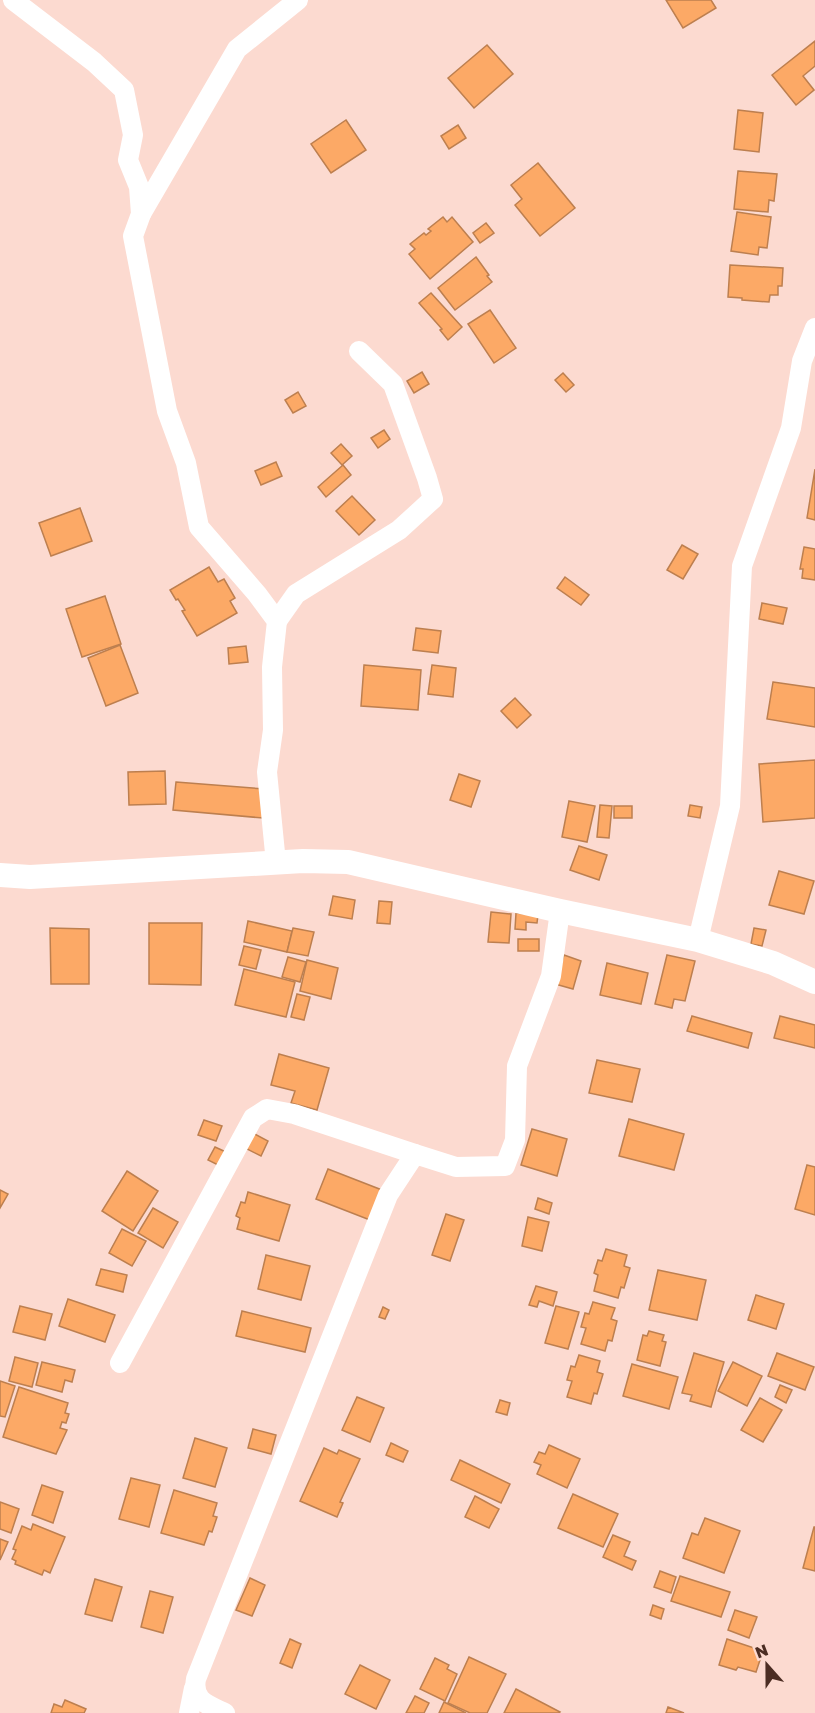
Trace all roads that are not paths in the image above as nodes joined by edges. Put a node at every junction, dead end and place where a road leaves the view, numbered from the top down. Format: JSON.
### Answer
{"nodes":[{"id":1,"x":13,"y":0,"type":"edge"},
{"id":2,"x":298,"y":0,"type":"edge"},
{"id":3,"x":141,"y":214,"type":"junction"},
{"id":4,"x":815,"y":328,"type":"edge"},
{"id":5,"x":360,"y":351,"type":"dead end"},
{"id":6,"x":277,"y":621,"type":"junction"},
{"id":7,"x":276,"y":863,"type":"junction"},
{"id":8,"x":0,"y":875,"type":"edge"},
{"id":9,"x":560,"y":911,"type":"junction"},
{"id":10,"x":698,"y":940,"type":"junction"},
{"id":11,"x":815,"y":982,"type":"edge"},
{"id":12,"x":415,"y":1154,"type":"junction"},
{"id":13,"x":120,"y":1363,"type":"dead end"},
{"id":14,"x":194,"y":1688,"type":"junction"},
{"id":15,"x":189,"y":1713,"type":"edge"},
{"id":16,"x":225,"y":1713,"type":"edge"}],
"edges":[{"from":1,"to":3,"type":"street"},
{"from":2,"to":3,"type":"street"},
{"from":3,"to":6,"type":"street"},
{"from":4,"to":10,"type":"street"},
{"from":5,"to":6,"type":"street"},
{"from":6,"to":7,"type":"street"},
{"from":7,"to":8,"type":"street"},
{"from":7,"to":9,"type":"street"},
{"from":9,"to":10,"type":"street"},
{"from":9,"to":12,"type":"street"},
{"from":10,"to":11,"type":"street"},
{"from":12,"to":13,"type":"street"},
{"from":12,"to":14,"type":"street"},
{"from":14,"to":15,"type":"street"},
{"from":14,"to":16,"type":"street"}]}
